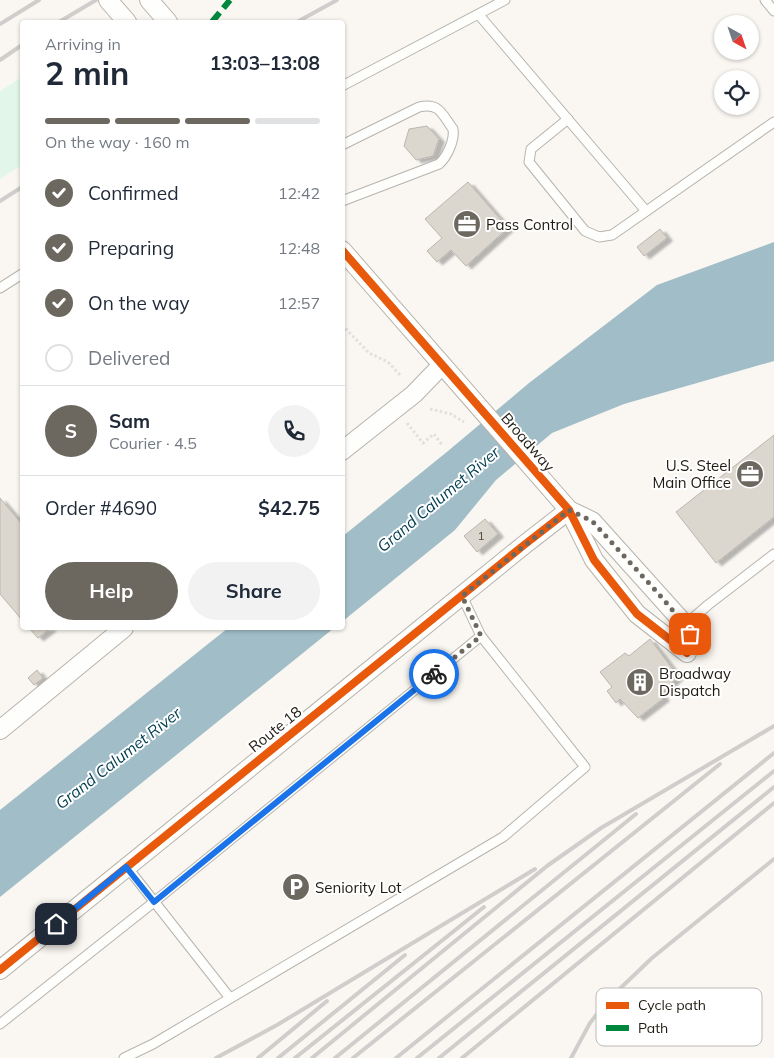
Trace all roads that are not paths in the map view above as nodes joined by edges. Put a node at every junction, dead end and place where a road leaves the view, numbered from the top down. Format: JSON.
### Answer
{"nodes":[{"id":1,"x":108,"y":0,"type":"edge"},
{"id":2,"x":149,"y":0,"type":"edge"},
{"id":3,"x":505,"y":0,"type":"edge"},
{"id":4,"x":765,"y":0,"type":"edge"},
{"id":5,"x":774,"y":12,"type":"edge"},
{"id":6,"x":478,"y":15,"type":"junction"},
{"id":7,"x":125,"y":20,"type":"edge"},
{"id":8,"x":166,"y":20,"type":"edge"},
{"id":9,"x":345,"y":84,"type":"edge"},
{"id":10,"x":568,"y":120,"type":"junction"},
{"id":11,"x":774,"y":122,"type":"edge"},
{"id":12,"x":345,"y":144,"type":"edge"},
{"id":13,"x":345,"y":200,"type":"edge"},
{"id":14,"x":646,"y":211,"type":"junction"},
{"id":15,"x":345,"y":253,"type":"edge"},
{"id":16,"x":20,"y":275,"type":"edge"},
{"id":17,"x":0,"y":288,"type":"edge"},
{"id":18,"x":442,"y":365,"type":"junction"},
{"id":19,"x":345,"y":449,"type":"edge"},
{"id":20,"x":569,"y":510,"type":"junction"},
{"id":21,"x":774,"y":554,"type":"edge"},
{"id":22,"x":462,"y":596,"type":"junction"},
{"id":23,"x":684,"y":626,"type":"junction"},
{"id":24,"x":122,"y":630,"type":"edge"},
{"id":25,"x":481,"y":636,"type":"junction"},
{"id":26,"x":669,"y":639,"type":"junction"},
{"id":27,"x":0,"y":730,"type":"edge"},
{"id":28,"x":126,"y":867,"type":"junction"},
{"id":29,"x":154,"y":902,"type":"junction"},
{"id":30,"x":0,"y":970,"type":"edge"},
{"id":31,"x":230,"y":998,"type":"junction"},
{"id":32,"x":0,"y":1024,"type":"edge"},
{"id":33,"x":124,"y":1058,"type":"edge"}],
"edges":[{"from":1,"to":7,"type":"street"},
{"from":2,"to":8,"type":"street"},
{"from":3,"to":6,"type":"lane"},
{"from":4,"to":5,"type":"lane"},
{"from":6,"to":9,"type":"lane"},
{"from":6,"to":10,"type":"lane"},
{"from":10,"to":14,"type":"lane"},
{"from":10,"to":14,"type":"lane"},
{"from":11,"to":14,"type":"lane"},
{"from":12,"to":13,"type":"lane"},
{"from":15,"to":18,"type":"street","name":"Broadway"},
{"from":16,"to":17,"type":"lane"},
{"from":18,"to":19,"type":"street"},
{"from":18,"to":20,"type":"street","name":"Broadway"},
{"from":20,"to":22,"type":"street","name":"Route 18"},
{"from":20,"to":23,"type":"street","name":"Broadway"},
{"from":20,"to":26,"type":"street","name":"Broadway"},
{"from":21,"to":23,"type":"lane"},
{"from":22,"to":25,"type":"lane"},
{"from":22,"to":28,"type":"street","name":"Route 18"},
{"from":23,"to":26,"type":"lane"},
{"from":23,"to":26,"type":"street","name":"Broadway"},
{"from":24,"to":27,"type":"street"},
{"from":25,"to":29,"type":"lane"},
{"from":25,"to":31,"type":"lane"},
{"from":28,"to":29,"type":"lane"},
{"from":28,"to":30,"type":"street","name":"Route 18"},
{"from":29,"to":31,"type":"lane"},
{"from":29,"to":32,"type":"lane"},
{"from":31,"to":33,"type":"lane"}]}
